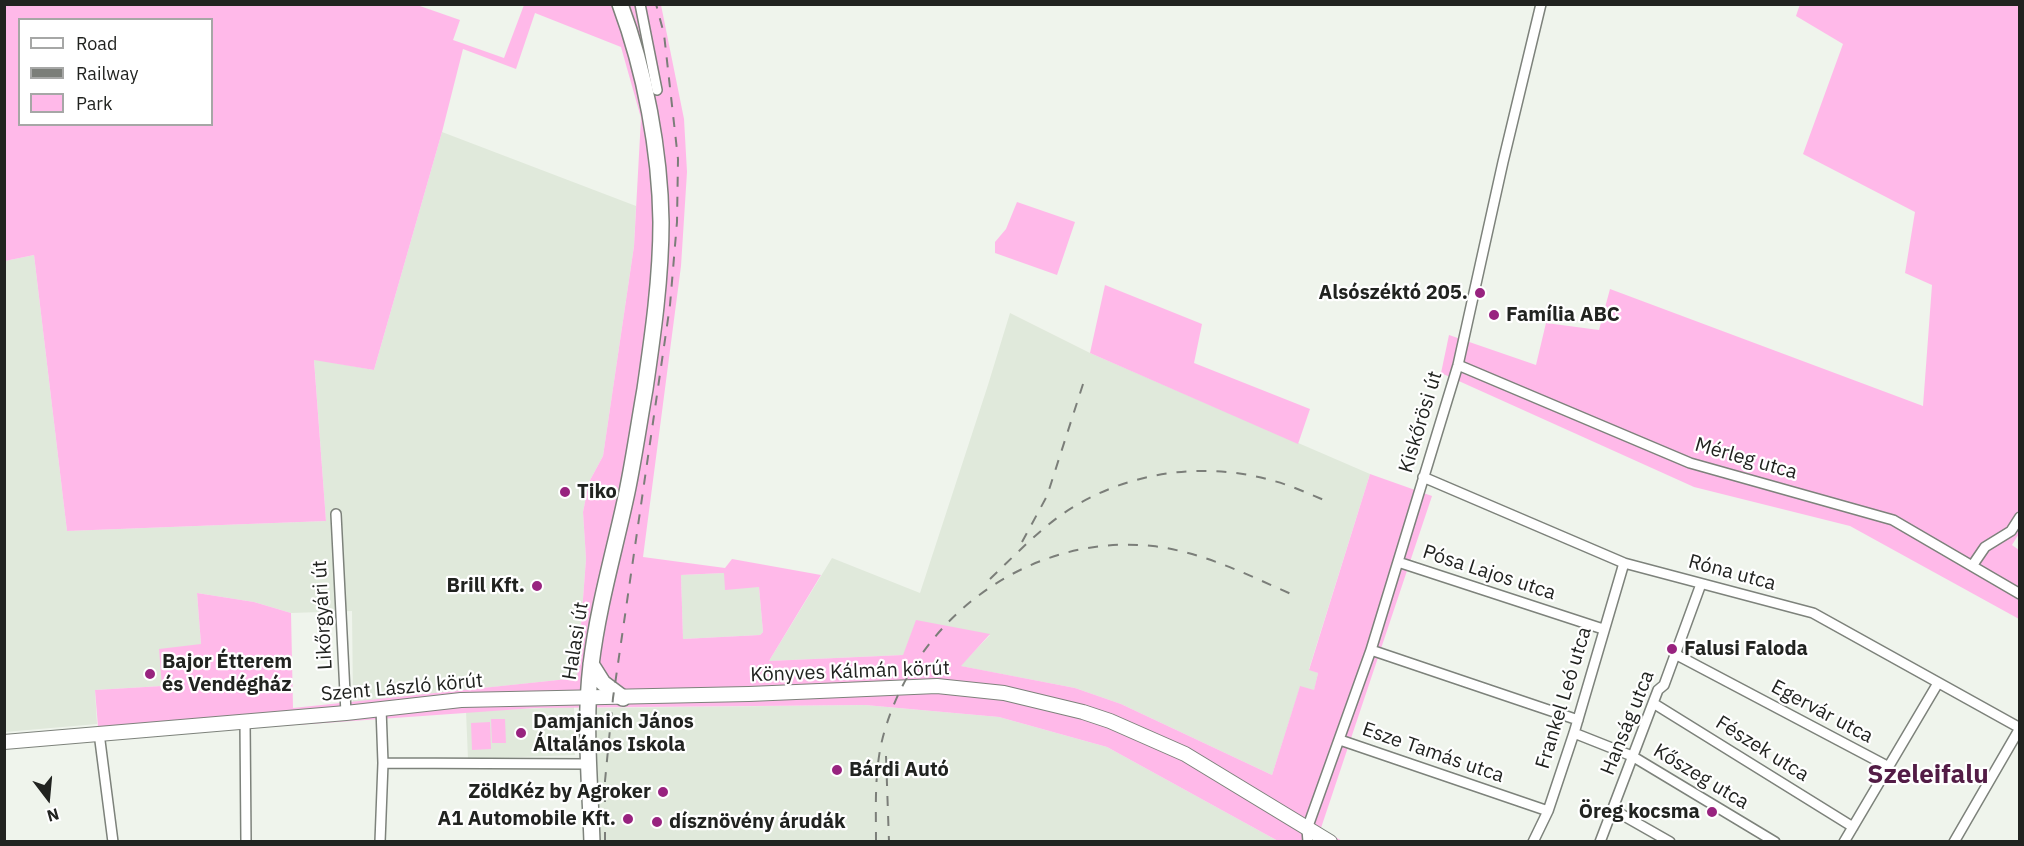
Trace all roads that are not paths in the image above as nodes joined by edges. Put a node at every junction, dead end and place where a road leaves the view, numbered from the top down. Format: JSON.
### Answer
{"nodes":[{"id":1,"x":620,"y":4,"type":"edge"},
{"id":2,"x":640,"y":4,"type":"edge"},
{"id":3,"x":1541,"y":4,"type":"edge"},
{"id":4,"x":657,"y":90,"type":"dead end"},
{"id":5,"x":1458,"y":365,"type":"junction"},
{"id":6,"x":1423,"y":477,"type":"junction"},
{"id":7,"x":336,"y":514,"type":"dead end"},
{"id":8,"x":2019,"y":517,"type":"edge"},
{"id":9,"x":1398,"y":562,"type":"junction"},
{"id":10,"x":1624,"y":562,"type":"junction"},
{"id":11,"x":1972,"y":566,"type":"junction"},
{"id":12,"x":1701,"y":584,"type":"junction"},
{"id":13,"x":2019,"y":594,"type":"edge"},
{"id":14,"x":1603,"y":629,"type":"junction"},
{"id":15,"x":1371,"y":650,"type":"junction"},
{"id":16,"x":1674,"y":654,"type":"junction"},
{"id":17,"x":591,"y":664,"type":"junction"},
{"id":18,"x":1938,"y":683,"type":"junction"},
{"id":19,"x":588,"y":698,"type":"junction"},
{"id":20,"x":623,"y":698,"type":"junction"},
{"id":21,"x":1653,"y":703,"type":"junction"},
{"id":22,"x":381,"y":708,"type":"junction"},
{"id":23,"x":346,"y":713,"type":"junction"},
{"id":24,"x":1578,"y":720,"type":"junction"},
{"id":25,"x":245,"y":721,"type":"junction"},
{"id":26,"x":2019,"y":728,"type":"edge"},
{"id":27,"x":99,"y":733,"type":"junction"},
{"id":28,"x":1574,"y":733,"type":"junction"},
{"id":29,"x":1340,"y":740,"type":"junction"},
{"id":30,"x":4,"y":742,"type":"edge"},
{"id":31,"x":1632,"y":756,"type":"junction"},
{"id":32,"x":383,"y":764,"type":"junction"},
{"id":33,"x":589,"y":764,"type":"junction"},
{"id":34,"x":1889,"y":767,"type":"junction"},
{"id":35,"x":1612,"y":809,"type":"junction"},
{"id":36,"x":1548,"y":811,"type":"junction"},
{"id":37,"x":1853,"y":827,"type":"junction"},
{"id":38,"x":1307,"y":835,"type":"edge"},
{"id":39,"x":113,"y":842,"type":"edge"},
{"id":40,"x":246,"y":842,"type":"edge"},
{"id":41,"x":380,"y":842,"type":"edge"},
{"id":42,"x":592,"y":842,"type":"edge"},
{"id":43,"x":1330,"y":842,"type":"edge"},
{"id":44,"x":1533,"y":842,"type":"edge"},
{"id":45,"x":1600,"y":842,"type":"edge"},
{"id":46,"x":1670,"y":842,"type":"edge"},
{"id":47,"x":1775,"y":842,"type":"edge"},
{"id":48,"x":1844,"y":842,"type":"edge"},
{"id":49,"x":1954,"y":842,"type":"edge"}],
"edges":[{"from":1,"to":17,"type":"main road","name":"Halasi út"},
{"from":2,"to":4,"type":"street"},
{"from":3,"to":5,"type":"street","name":"Kiskőrösi út"},
{"from":5,"to":6,"type":"street","name":"Kiskőrösi út"},
{"from":5,"to":11,"type":"street","name":"Mérleg utca"},
{"from":6,"to":9,"type":"street","name":"Kiskőrösi út"},
{"from":6,"to":10,"type":"street","name":"Róna utca"},
{"from":7,"to":23,"type":"street","name":"Likőrgyári út"},
{"from":8,"to":11,"type":"street"},
{"from":9,"to":14,"type":"street","name":"Pósa Lajos utca"},
{"from":9,"to":15,"type":"street","name":"Kiskőrösi út"},
{"from":10,"to":12,"type":"street","name":"Róna utca"},
{"from":10,"to":14,"type":"street","name":"Frankel Leó utca"},
{"from":11,"to":13,"type":"street","name":"Mérleg utca"},
{"from":12,"to":16,"type":"street","name":"Hanság utca"},
{"from":12,"to":18,"type":"street","name":"Róna utca"},
{"from":14,"to":24,"type":"street","name":"Frankel Leó utca"},
{"from":15,"to":24,"type":"street"},
{"from":15,"to":29,"type":"street","name":"Kiskőrösi út"},
{"from":16,"to":21,"type":"street","name":"Hanság utca"},
{"from":16,"to":34,"type":"street","name":"Egervár utca"},
{"from":17,"to":19,"type":"main road","name":"Halasi út"},
{"from":17,"to":20,"type":"main road"},
{"from":18,"to":26,"type":"street","name":"Róna utca"},
{"from":18,"to":34,"type":"street"},
{"from":19,"to":20,"type":"street","name":"Könyves Kálmán körút"},
{"from":19,"to":22,"type":"street","name":"Szent László körút"},
{"from":19,"to":33,"type":"main road","name":"Halasi út"},
{"from":20,"to":38,"type":"street","name":"Könyves Kálmán körút"},
{"from":21,"to":31,"type":"street","name":"Hanság utca"},
{"from":21,"to":37,"type":"street","name":"Fészek utca"},
{"from":22,"to":23,"type":"street","name":"Szent László körút"},
{"from":22,"to":32,"type":"street"},
{"from":23,"to":25,"type":"street","name":"Szent László körút"},
{"from":24,"to":28,"type":"street","name":"Frankel Leó utca"},
{"from":25,"to":27,"type":"street","name":"Szent László körút"},
{"from":25,"to":40,"type":"street"},
{"from":26,"to":49,"type":"street"},
{"from":27,"to":30,"type":"street","name":"Szent László körút"},
{"from":27,"to":39,"type":"street"},
{"from":28,"to":31,"type":"street","name":"Kőszeg utca"},
{"from":28,"to":36,"type":"street","name":"Frankel Leó utca"},
{"from":29,"to":36,"type":"street","name":"Esze Tamás utca"},
{"from":29,"to":38,"type":"street","name":"Kiskőrösi út"},
{"from":31,"to":35,"type":"street","name":"Hanság utca"},
{"from":31,"to":47,"type":"street","name":"Kőszeg utca"},
{"from":32,"to":33,"type":"street"},
{"from":32,"to":41,"type":"street"},
{"from":33,"to":42,"type":"main road","name":"Halasi út"},
{"from":34,"to":37,"type":"street"},
{"from":35,"to":45,"type":"street","name":"Hanság utca"},
{"from":35,"to":46,"type":"street"},
{"from":36,"to":44,"type":"street","name":"Frankel Leó utca"},
{"from":37,"to":48,"type":"street"},
{"from":38,"to":43,"type":"street","name":"Könyves Kálmán körút"}]}
